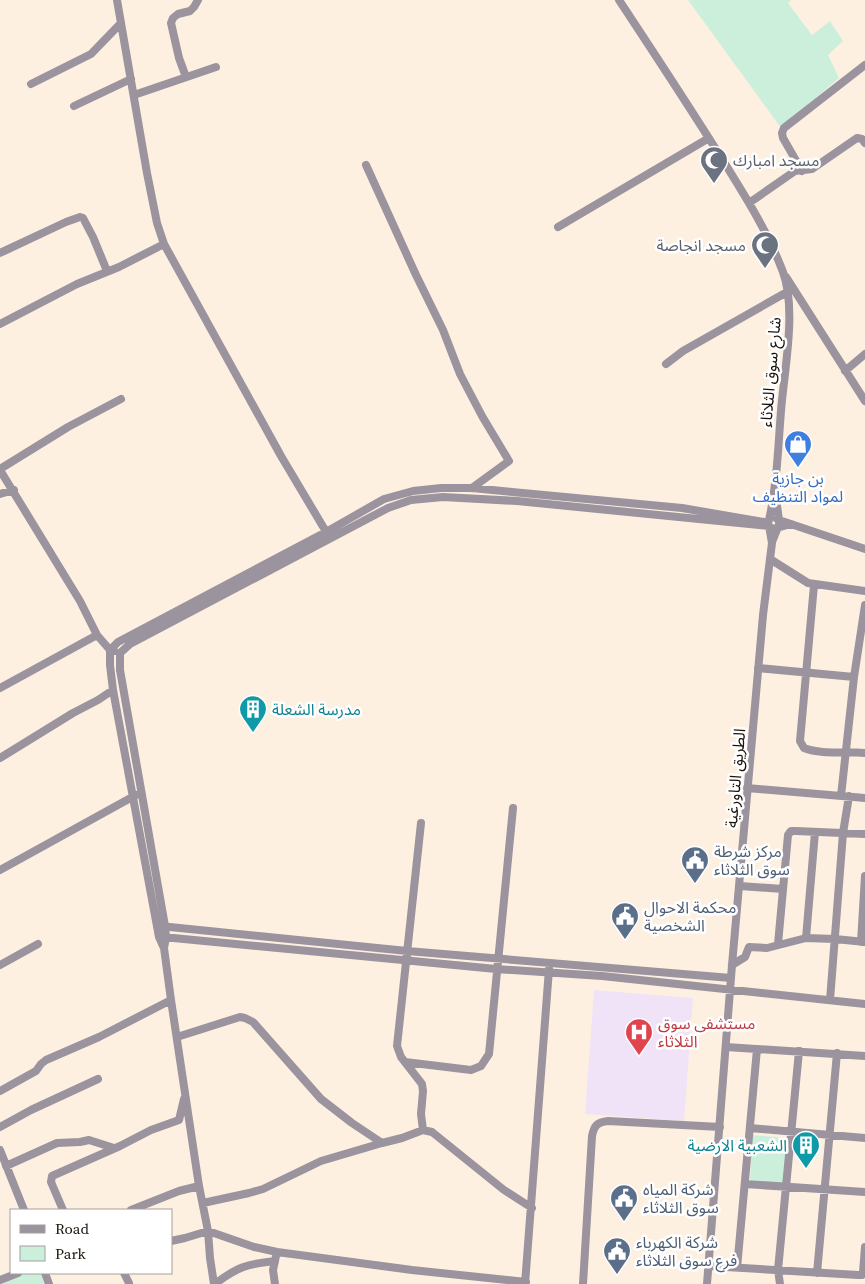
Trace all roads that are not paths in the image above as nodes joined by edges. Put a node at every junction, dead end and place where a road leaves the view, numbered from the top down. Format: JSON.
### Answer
{"nodes":[{"id":1,"x":116,"y":0,"type":"edge"},
{"id":2,"x":198,"y":0,"type":"edge"},
{"id":3,"x":619,"y":0,"type":"edge"},
{"id":4,"x":121,"y":23,"type":"junction"},
{"id":5,"x":865,"y":65,"type":"edge"},
{"id":6,"x":216,"y":67,"type":"dead end"},
{"id":7,"x":186,"y":77,"type":"junction"},
{"id":8,"x":131,"y":79,"type":"junction"},
{"id":9,"x":31,"y":84,"type":"dead end"},
{"id":10,"x":134,"y":95,"type":"junction"},
{"id":11,"x":74,"y":106,"type":"dead end"},
{"id":12,"x":709,"y":138,"type":"junction"},
{"id":13,"x":865,"y":143,"type":"edge"},
{"id":14,"x":366,"y":166,"type":"dead end"},
{"id":15,"x":802,"y":171,"type":"junction"},
{"id":16,"x":749,"y":203,"type":"junction"},
{"id":17,"x":558,"y":227,"type":"dead end"},
{"id":18,"x":164,"y":244,"type":"junction"},
{"id":19,"x":0,"y":253,"type":"edge"},
{"id":20,"x":108,"y":271,"type":"junction"},
{"id":21,"x":784,"y":273,"type":"junction"},
{"id":22,"x":787,"y":292,"type":"junction"},
{"id":23,"x":0,"y":324,"type":"edge"},
{"id":24,"x":865,"y":354,"type":"edge"},
{"id":25,"x":666,"y":364,"type":"dead end"},
{"id":26,"x":845,"y":371,"type":"junction"},
{"id":27,"x":121,"y":399,"type":"dead end"},
{"id":28,"x":865,"y":401,"type":"edge"},
{"id":29,"x":0,"y":469,"type":"edge"},
{"id":30,"x":472,"y":488,"type":"junction"},
{"id":31,"x":14,"y":490,"type":"junction"},
{"id":32,"x":775,"y":493,"type":"junction"},
{"id":33,"x":0,"y":494,"type":"edge"},
{"id":34,"x":590,"y":499,"type":"junction"},
{"id":35,"x":590,"y":509,"type":"junction"},
{"id":36,"x":769,"y":523,"type":"junction"},
{"id":37,"x":778,"y":524,"type":"junction"},
{"id":38,"x":326,"y":532,"type":"junction"},
{"id":39,"x":331,"y":539,"type":"junction"},
{"id":40,"x":772,"y":543,"type":"junction"},
{"id":41,"x":865,"y":549,"type":"edge"},
{"id":42,"x":770,"y":559,"type":"junction"},
{"id":43,"x":814,"y":585,"type":"junction"},
{"id":44,"x":865,"y":591,"type":"edge"},
{"id":45,"x":215,"y":594,"type":"junction"},
{"id":46,"x":865,"y":604,"type":"edge"},
{"id":47,"x":97,"y":635,"type":"junction"},
{"id":48,"x":862,"y":640,"type":"edge"},
{"id":49,"x":110,"y":650,"type":"junction"},
{"id":50,"x":120,"y":653,"type":"junction"},
{"id":51,"x":758,"y":668,"type":"junction"},
{"id":52,"x":807,"y":672,"type":"junction"},
{"id":53,"x":854,"y":677,"type":"junction"},
{"id":54,"x":0,"y":688,"type":"edge"},
{"id":55,"x":113,"y":690,"type":"junction"},
{"id":56,"x":846,"y":751,"type":"junction"},
{"id":57,"x":865,"y":752,"type":"edge"},
{"id":58,"x":0,"y":758,"type":"edge"},
{"id":59,"x":748,"y":788,"type":"junction"},
{"id":60,"x":141,"y":792,"type":"junction"},
{"id":61,"x":133,"y":796,"type":"junction"},
{"id":62,"x":845,"y":796,"type":"junction"},
{"id":63,"x":865,"y":798,"type":"edge"},
{"id":64,"x":513,"y":808,"type":"dead end"},
{"id":65,"x":421,"y":823,"type":"dead end"},
{"id":66,"x":814,"y":832,"type":"junction"},
{"id":67,"x":842,"y":833,"type":"junction"},
{"id":68,"x":865,"y":834,"type":"edge"},
{"id":69,"x":0,"y":870,"type":"edge"},
{"id":70,"x":865,"y":876,"type":"edge"},
{"id":71,"x":740,"y":886,"type":"junction"},
{"id":72,"x":783,"y":889,"type":"junction"},
{"id":73,"x":161,"y":926,"type":"junction"},
{"id":74,"x":163,"y":937,"type":"junction"},
{"id":75,"x":806,"y":938,"type":"junction"},
{"id":76,"x":835,"y":938,"type":"junction"},
{"id":77,"x":863,"y":942,"type":"edge"},
{"id":78,"x":38,"y":944,"type":"dead end"},
{"id":79,"x":778,"y":944,"type":"junction"},
{"id":80,"x":407,"y":951,"type":"junction"},
{"id":81,"x":497,"y":958,"type":"junction"},
{"id":82,"x":406,"y":960,"type":"junction"},
{"id":83,"x":550,"y":963,"type":"junction"},
{"id":84,"x":0,"y":965,"type":"edge"},
{"id":85,"x":732,"y":965,"type":"junction"},
{"id":86,"x":496,"y":969,"type":"junction"},
{"id":87,"x":549,"y":973,"type":"junction"},
{"id":88,"x":731,"y":978,"type":"junction"},
{"id":89,"x":730,"y":989,"type":"junction"},
{"id":90,"x":171,"y":1000,"type":"junction"},
{"id":91,"x":830,"y":1000,"type":"junction"},
{"id":92,"x":865,"y":1004,"type":"edge"},
{"id":93,"x":177,"y":1038,"type":"junction"},
{"id":94,"x":726,"y":1047,"type":"junction"},
{"id":95,"x":757,"y":1049,"type":"junction"},
{"id":96,"x":799,"y":1052,"type":"junction"},
{"id":97,"x":837,"y":1054,"type":"junction"},
{"id":98,"x":865,"y":1056,"type":"edge"},
{"id":99,"x":405,"y":1062,"type":"junction"},
{"id":100,"x":98,"y":1079,"type":"dead end"},
{"id":101,"x":0,"y":1091,"type":"edge"},
{"id":102,"x":185,"y":1096,"type":"junction"},
{"id":103,"x":720,"y":1127,"type":"junction"},
{"id":104,"x":0,"y":1128,"type":"edge"},
{"id":105,"x":750,"y":1128,"type":"junction"},
{"id":106,"x":423,"y":1130,"type":"junction"},
{"id":107,"x":790,"y":1132,"type":"junction"},
{"id":108,"x":830,"y":1135,"type":"junction"},
{"id":109,"x":865,"y":1138,"type":"edge"},
{"id":110,"x":382,"y":1143,"type":"junction"},
{"id":111,"x":114,"y":1148,"type":"junction"},
{"id":112,"x":0,"y":1150,"type":"edge"},
{"id":113,"x":6,"y":1166,"type":"junction"},
{"id":114,"x":745,"y":1184,"type":"junction"},
{"id":115,"x":199,"y":1186,"type":"junction"},
{"id":116,"x":786,"y":1186,"type":"junction"},
{"id":117,"x":824,"y":1189,"type":"junction"},
{"id":118,"x":865,"y":1192,"type":"edge"},
{"id":119,"x":203,"y":1203,"type":"junction"},
{"id":120,"x":532,"y":1208,"type":"junction"},
{"id":121,"x":24,"y":1209,"type":"edge"},
{"id":122,"x":63,"y":1209,"type":"edge"},
{"id":123,"x":133,"y":1209,"type":"edge"},
{"id":124,"x":208,"y":1231,"type":"junction"},
{"id":125,"x":172,"y":1241,"type":"edge"},
{"id":126,"x":865,"y":1248,"type":"edge"},
{"id":127,"x":277,"y":1252,"type":"junction"},
{"id":128,"x":275,"y":1261,"type":"junction"},
{"id":129,"x":709,"y":1266,"type":"junction"},
{"id":130,"x":736,"y":1268,"type":"junction"},
{"id":131,"x":778,"y":1270,"type":"junction"},
{"id":132,"x":817,"y":1273,"type":"junction"},
{"id":133,"x":15,"y":1274,"type":"edge"},
{"id":134,"x":124,"y":1274,"type":"edge"},
{"id":135,"x":0,"y":1280,"type":"edge"},
{"id":136,"x":129,"y":1283,"type":"dead end"},
{"id":137,"x":525,"y":1283,"type":"edge"},
{"id":138,"x":215,"y":1284,"type":"edge"},
{"id":139,"x":275,"y":1284,"type":"edge"},
{"id":140,"x":583,"y":1284,"type":"edge"},
{"id":141,"x":707,"y":1284,"type":"edge"},
{"id":142,"x":780,"y":1284,"type":"edge"}],
"edges":[{"from":1,"to":4,"type":"street"},
{"from":2,"to":7,"type":"street"},
{"from":3,"to":12,"type":"street","name":"شارع سوق الثلاثاء"},
{"from":4,"to":8,"type":"street"},
{"from":4,"to":9,"type":"street"},
{"from":5,"to":15,"type":"street"},
{"from":6,"to":7,"type":"street"},
{"from":7,"to":10,"type":"street"},
{"from":8,"to":10,"type":"street"},
{"from":8,"to":11,"type":"street"},
{"from":10,"to":18,"type":"street"},
{"from":12,"to":16,"type":"street","name":"شارع سوق الثلاثاء"},
{"from":12,"to":17,"type":"street"},
{"from":13,"to":15,"type":"street"},
{"from":14,"to":30,"type":"street"},
{"from":15,"to":16,"type":"street"},
{"from":16,"to":21,"type":"street","name":"شارع سوق الثلاثاء"},
{"from":18,"to":20,"type":"street"},
{"from":18,"to":38,"type":"street"},
{"from":19,"to":20,"type":"street"},
{"from":20,"to":23,"type":"street"},
{"from":21,"to":22,"type":"street","name":"شارع سوق الثلاثاء"},
{"from":21,"to":26,"type":"street"},
{"from":22,"to":25,"type":"street"},
{"from":22,"to":32,"type":"street","name":"شارع سوق الثلاثاء"},
{"from":24,"to":26,"type":"street"},
{"from":26,"to":28,"type":"street"},
{"from":27,"to":29,"type":"street"},
{"from":29,"to":31,"type":"street"},
{"from":30,"to":34,"type":"street"},
{"from":30,"to":38,"type":"street"},
{"from":31,"to":33,"type":"street"},
{"from":31,"to":47,"type":"street"},
{"from":32,"to":36,"type":"street"},
{"from":32,"to":37,"type":"street"},
{"from":34,"to":35,"type":"street"},
{"from":34,"to":36,"type":"street"},
{"from":35,"to":36,"type":"street"},
{"from":35,"to":39,"type":"street"},
{"from":36,"to":37,"type":"street"},
{"from":36,"to":40,"type":"street"},
{"from":37,"to":40,"type":"street"},
{"from":37,"to":41,"type":"street"},
{"from":38,"to":39,"type":"street"},
{"from":38,"to":45,"type":"street"},
{"from":39,"to":45,"type":"street"},
{"from":40,"to":42,"type":"street","name":"الطريق التاورغية"},
{"from":42,"to":43,"type":"street"},
{"from":42,"to":51,"type":"street","name":"الطريق التاورغية"},
{"from":43,"to":44,"type":"street"},
{"from":43,"to":52,"type":"street"},
{"from":45,"to":49,"type":"street"},
{"from":45,"to":50,"type":"street"},
{"from":46,"to":48,"type":"street"},
{"from":47,"to":49,"type":"street"},
{"from":47,"to":54,"type":"street"},
{"from":48,"to":53,"type":"street"},
{"from":49,"to":50,"type":"street"},
{"from":49,"to":55,"type":"street"},
{"from":50,"to":60,"type":"street"},
{"from":51,"to":52,"type":"street"},
{"from":51,"to":59,"type":"street","name":"الطريق التاورغية"},
{"from":52,"to":53,"type":"street"},
{"from":52,"to":56,"type":"street"},
{"from":53,"to":56,"type":"street"},
{"from":55,"to":58,"type":"street"},
{"from":55,"to":61,"type":"street"},
{"from":56,"to":57,"type":"street"},
{"from":56,"to":62,"type":"street"},
{"from":59,"to":62,"type":"street"},
{"from":59,"to":71,"type":"street","name":"الطريق التاورغية"},
{"from":60,"to":61,"type":"street"},
{"from":60,"to":73,"type":"street"},
{"from":61,"to":69,"type":"street"},
{"from":61,"to":73,"type":"street"},
{"from":62,"to":63,"type":"street"},
{"from":62,"to":67,"type":"street"},
{"from":64,"to":81,"type":"street"},
{"from":65,"to":80,"type":"street"},
{"from":66,"to":67,"type":"street"},
{"from":66,"to":72,"type":"street"},
{"from":66,"to":75,"type":"street"},
{"from":67,"to":68,"type":"street"},
{"from":67,"to":76,"type":"street"},
{"from":70,"to":77,"type":"street"},
{"from":71,"to":72,"type":"street"},
{"from":71,"to":85,"type":"street","name":"الطريق التاورغية"},
{"from":72,"to":79,"type":"street"},
{"from":73,"to":74,"type":"street"},
{"from":73,"to":80,"type":"street"},
{"from":74,"to":82,"type":"street"},
{"from":74,"to":90,"type":"street"},
{"from":75,"to":76,"type":"street"},
{"from":75,"to":79,"type":"street"},
{"from":76,"to":77,"type":"street"},
{"from":76,"to":91,"type":"street"},
{"from":78,"to":84,"type":"street"},
{"from":79,"to":85,"type":"street"},
{"from":80,"to":81,"type":"street"},
{"from":80,"to":82,"type":"street"},
{"from":81,"to":83,"type":"street"},
{"from":81,"to":86,"type":"street"},
{"from":82,"to":86,"type":"street"},
{"from":82,"to":99,"type":"street"},
{"from":83,"to":87,"type":"street"},
{"from":83,"to":88,"type":"street"},
{"from":85,"to":88,"type":"street","name":"الطريق التاورغية"},
{"from":86,"to":87,"type":"street"},
{"from":86,"to":99,"type":"street"},
{"from":87,"to":89,"type":"street"},
{"from":87,"to":120,"type":"street"},
{"from":88,"to":89,"type":"street","name":"الطريق التاورغية"},
{"from":89,"to":91,"type":"street"},
{"from":89,"to":94,"type":"street","name":"الطريق التاورغية"},
{"from":90,"to":93,"type":"street"},
{"from":90,"to":101,"type":"street"},
{"from":91,"to":92,"type":"street"},
{"from":93,"to":102,"type":"street"},
{"from":93,"to":110,"type":"street"},
{"from":94,"to":95,"type":"street"},
{"from":94,"to":103,"type":"street","name":"الطريق التاورغية"},
{"from":95,"to":96,"type":"street"},
{"from":95,"to":105,"type":"street"},
{"from":96,"to":97,"type":"street"},
{"from":96,"to":107,"type":"street"},
{"from":97,"to":98,"type":"street"},
{"from":97,"to":108,"type":"street"},
{"from":99,"to":106,"type":"street"},
{"from":100,"to":104,"type":"street"},
{"from":102,"to":111,"type":"street"},
{"from":102,"to":115,"type":"street"},
{"from":103,"to":129,"type":"street","name":"الطريق التاورغية"},
{"from":103,"to":140,"type":"street"},
{"from":105,"to":107,"type":"street"},
{"from":105,"to":114,"type":"street"},
{"from":106,"to":110,"type":"street"},
{"from":106,"to":120,"type":"street"},
{"from":107,"to":108,"type":"street"},
{"from":107,"to":116,"type":"street"},
{"from":108,"to":109,"type":"street"},
{"from":108,"to":117,"type":"street"},
{"from":110,"to":119,"type":"street"},
{"from":111,"to":113,"type":"street"},
{"from":111,"to":122,"type":"street"},
{"from":112,"to":113,"type":"street"},
{"from":113,"to":121,"type":"street"},
{"from":114,"to":116,"type":"street"},
{"from":114,"to":130,"type":"street"},
{"from":115,"to":119,"type":"street"},
{"from":115,"to":123,"type":"street"},
{"from":116,"to":117,"type":"street"},
{"from":116,"to":131,"type":"street"},
{"from":117,"to":118,"type":"street"},
{"from":117,"to":132,"type":"street"},
{"from":119,"to":124,"type":"street"},
{"from":120,"to":137,"type":"street"},
{"from":124,"to":125,"type":"street"},
{"from":124,"to":127,"type":"street"},
{"from":124,"to":138,"type":"street"},
{"from":126,"to":132,"type":"street"},
{"from":127,"to":128,"type":"street"},
{"from":127,"to":137,"type":"street"},
{"from":128,"to":138,"type":"street"},
{"from":128,"to":139,"type":"street"},
{"from":129,"to":130,"type":"street"},
{"from":129,"to":141,"type":"street","name":"الطريق التاورغية"},
{"from":130,"to":131,"type":"street"},
{"from":131,"to":132,"type":"street"},
{"from":131,"to":142,"type":"street"},
{"from":133,"to":135,"type":"street"},
{"from":134,"to":136,"type":"street"}]}
